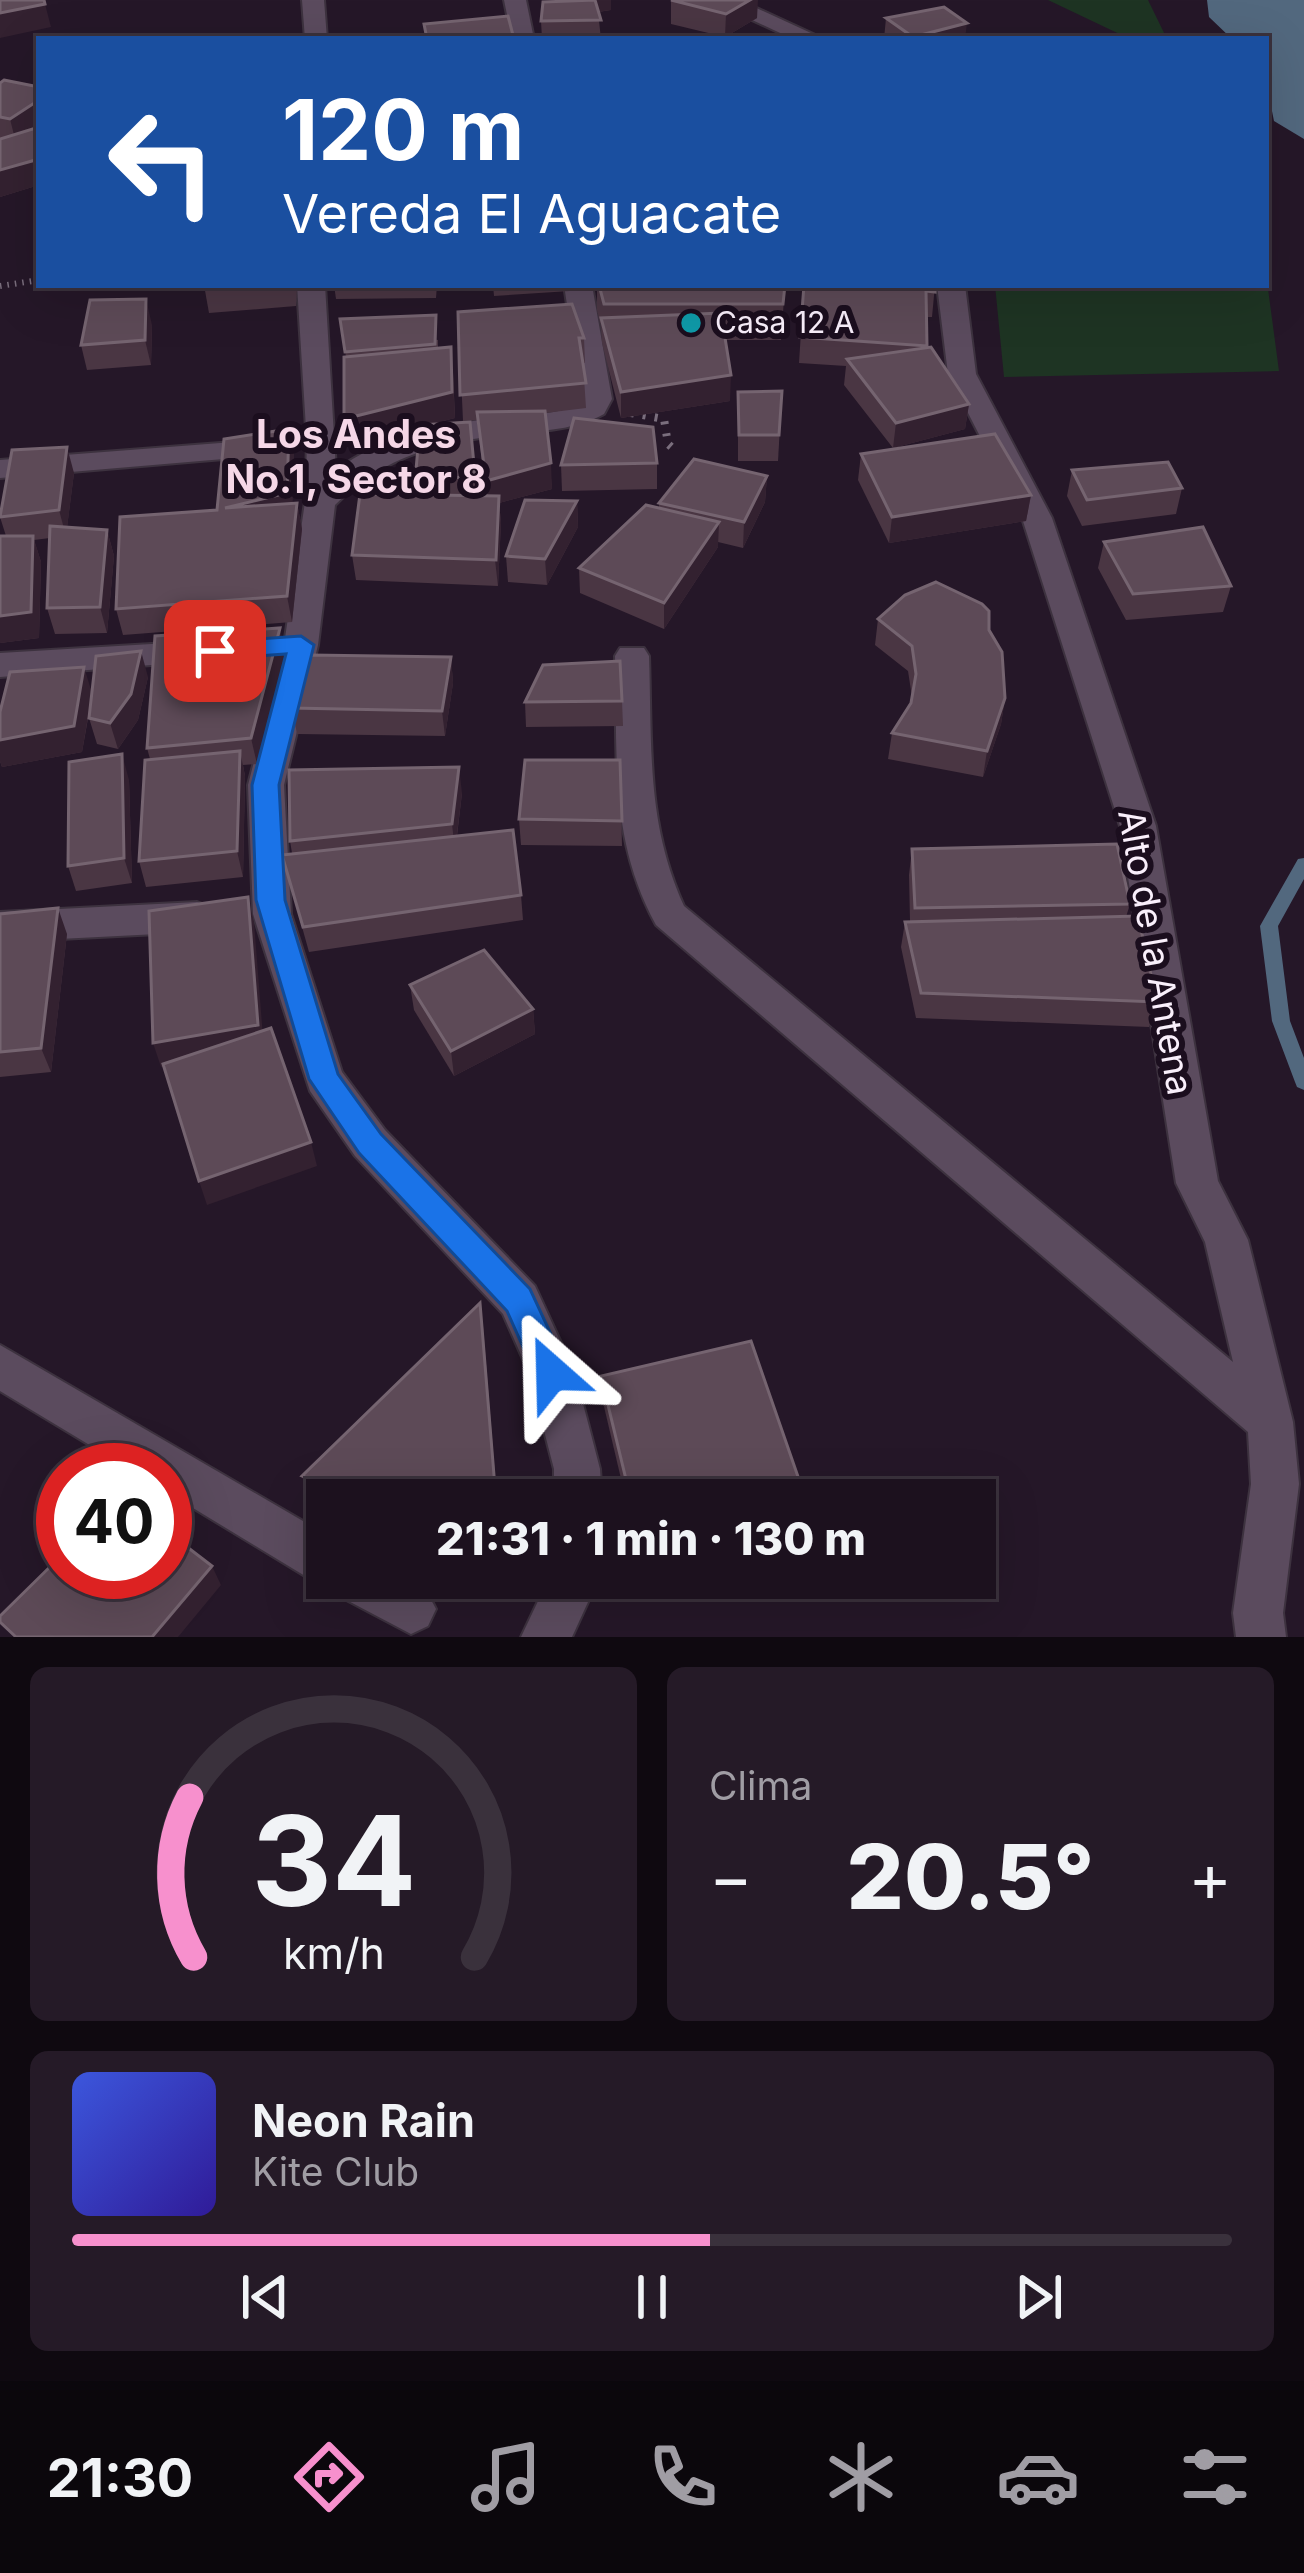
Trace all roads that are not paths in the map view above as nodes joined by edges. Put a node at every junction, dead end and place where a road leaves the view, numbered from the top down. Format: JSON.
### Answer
{"nodes":[{"id":1,"x":313,"y":0,"type":"edge"},
{"id":2,"x":515,"y":0,"type":"edge"},
{"id":3,"x":720,"y":0,"type":"edge"},
{"id":4,"x":316,"y":36,"type":"edge"},
{"id":5,"x":523,"y":36,"type":"edge"},
{"id":6,"x":805,"y":36,"type":"edge"},
{"id":7,"x":311,"y":288,"type":"edge"},
{"id":8,"x":579,"y":288,"type":"edge"},
{"id":9,"x":951,"y":288,"type":"edge"},
{"id":10,"x":322,"y":444,"type":"junction"},
{"id":11,"x":0,"y":469,"type":"edge"},
{"id":12,"x":320,"y":502,"type":"junction"},
{"id":13,"x":301,"y":645,"type":"junction"},
{"id":14,"x":632,"y":656,"type":"dead end"},
{"id":15,"x":0,"y":665,"type":"edge"},
{"id":16,"x":272,"y":914,"type":"junction"},
{"id":17,"x":0,"y":927,"type":"edge"},
{"id":18,"x":0,"y":1366,"type":"edge"},
{"id":19,"x":1270,"y":1422,"type":"junction"},
{"id":20,"x":578,"y":1479,"type":"edge"},
{"id":21,"x":306,"y":1549,"type":"edge"},
{"id":22,"x":393,"y":1599,"type":"edge"},
{"id":23,"x":565,"y":1599,"type":"edge"},
{"id":24,"x":411,"y":1609,"type":"dead end"},
{"id":25,"x":546,"y":1637,"type":"edge"},
{"id":26,"x":1261,"y":1637,"type":"edge"}],
"edges":[{"from":1,"to":4,"type":"street"},
{"from":2,"to":5,"type":"street"},
{"from":3,"to":6,"type":"street"},
{"from":7,"to":10,"type":"street"},
{"from":8,"to":12,"type":"street"},
{"from":9,"to":19,"type":"street","name":"Alto de la Antena"},
{"from":10,"to":11,"type":"street"},
{"from":10,"to":12,"type":"street"},
{"from":12,"to":13,"type":"street"},
{"from":13,"to":15,"type":"street"},
{"from":13,"to":16,"type":"street"},
{"from":14,"to":19,"type":"street"},
{"from":16,"to":17,"type":"street"},
{"from":16,"to":20,"type":"street"},
{"from":18,"to":21,"type":"street"},
{"from":19,"to":26,"type":"street","name":"Alto de la Antena"},
{"from":22,"to":24,"type":"street"},
{"from":23,"to":25,"type":"street"}]}
